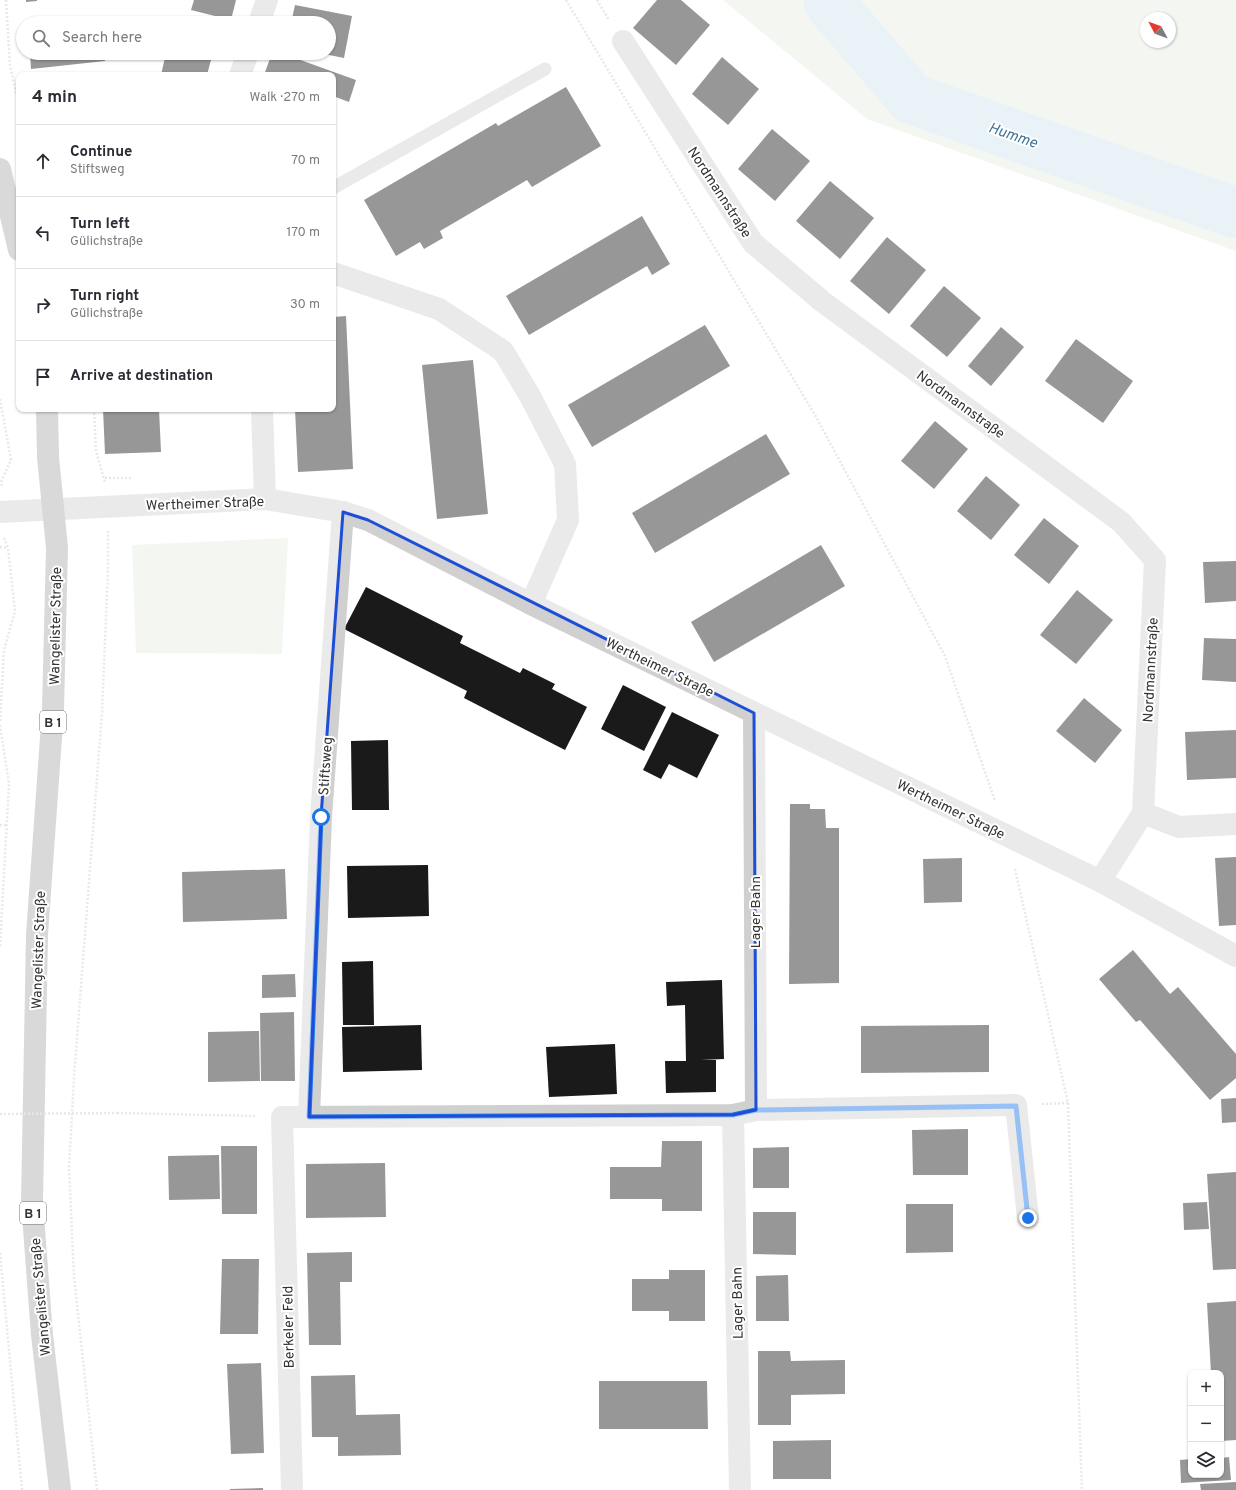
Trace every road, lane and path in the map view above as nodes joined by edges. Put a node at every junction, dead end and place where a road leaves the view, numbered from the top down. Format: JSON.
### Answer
{"nodes":[{"id":1,"x":6,"y":0,"type":"edge"},
{"id":2,"x":267,"y":0,"type":"edge"},
{"id":3,"x":566,"y":0,"type":"edge"},
{"id":4,"x":261,"y":16,"type":"edge"},
{"id":5,"x":623,"y":41,"type":"dead end"},
{"id":6,"x":245,"y":60,"type":"edge"},
{"id":7,"x":545,"y":69,"type":"dead end"},
{"id":8,"x":241,"y":72,"type":"edge"},
{"id":9,"x":16,"y":92,"type":"edge"},
{"id":10,"x":0,"y":169,"type":"edge"},
{"id":11,"x":336,"y":186,"type":"edge"},
{"id":12,"x":16,"y":237,"type":"edge"},
{"id":13,"x":336,"y":274,"type":"edge"},
{"id":14,"x":0,"y":399,"type":"edge"},
{"id":15,"x":47,"y":412,"type":"edge"},
{"id":16,"x":94,"y":412,"type":"edge"},
{"id":17,"x":262,"y":412,"type":"edge"},
{"id":18,"x":11,"y":460,"type":"dead end"},
{"id":19,"x":105,"y":478,"type":"dead end"},
{"id":20,"x":265,"y":499,"type":"junction"},
{"id":21,"x":52,"y":509,"type":"junction"},
{"id":22,"x":0,"y":512,"type":"edge"},
{"id":23,"x":342,"y":512,"type":"junction"},
{"id":24,"x":0,"y":547,"type":"edge"},
{"id":25,"x":109,"y":549,"type":"dead end"},
{"id":26,"x":531,"y":604,"type":"junction"},
{"id":27,"x":754,"y":713,"type":"junction"},
{"id":28,"x":0,"y":721,"type":"edge"},
{"id":29,"x":0,"y":725,"type":"edge"},
{"id":30,"x":2,"y":750,"type":"edge"},
{"id":31,"x":1143,"y":812,"type":"junction"},
{"id":32,"x":1236,"y":824,"type":"edge"},
{"id":33,"x":7,"y":825,"type":"junction"},
{"id":34,"x":0,"y":826,"type":"edge"},
{"id":35,"x":1007,"y":837,"type":"junction"},
{"id":36,"x":1100,"y":881,"type":"junction"},
{"id":37,"x":0,"y":946,"type":"edge"},
{"id":38,"x":1236,"y":956,"type":"edge"},
{"id":39,"x":756,"y":1110,"type":"junction"},
{"id":40,"x":0,"y":1114,"type":"edge"},
{"id":41,"x":733,"y":1115,"type":"junction"},
{"id":42,"x":282,"y":1117,"type":"junction"},
{"id":43,"x":309,"y":1117,"type":"junction"},
{"id":44,"x":1028,"y":1218,"type":"dead end"},
{"id":45,"x":0,"y":1253,"type":"edge"},
{"id":46,"x":22,"y":1490,"type":"edge"},
{"id":47,"x":60,"y":1490,"type":"edge"},
{"id":48,"x":97,"y":1490,"type":"edge"},
{"id":49,"x":292,"y":1490,"type":"edge"},
{"id":50,"x":740,"y":1490,"type":"edge"},
{"id":51,"x":1082,"y":1490,"type":"edge"}],
"edges":[{"from":1,"to":9,"type":"path"},
{"from":2,"to":4,"type":"street"},
{"from":3,"to":35,"type":"path"},
{"from":5,"to":31,"type":"street","name":"Nordmannstraße"},
{"from":6,"to":8,"type":"street"},
{"from":7,"to":11,"type":"lane"},
{"from":10,"to":12,"type":"main road"},
{"from":13,"to":26,"type":"street"},
{"from":14,"to":18,"type":"path"},
{"from":15,"to":21,"type":"main road","name":"Wangelister Straße","number":"B 1"},
{"from":16,"to":19,"type":"path"},
{"from":17,"to":20,"type":"street"},
{"from":20,"to":21,"type":"street","name":"Wertheimer Straße"},
{"from":20,"to":23,"type":"street","name":"Wertheimer Straße"},
{"from":21,"to":22,"type":"street","name":"Wertheimer Straße"},
{"from":21,"to":47,"type":"main road","name":"Wangelister Straße","number":"B 1"},
{"from":23,"to":26,"type":"street","name":"Wertheimer Straße"},
{"from":23,"to":43,"type":"street","name":"Stiftsweg"},
{"from":24,"to":28,"type":"path"},
{"from":25,"to":48,"type":"path"},
{"from":26,"to":27,"type":"street","name":"Wertheimer Straße"},
{"from":27,"to":35,"type":"street","name":"Wertheimer Straße"},
{"from":27,"to":39,"type":"street","name":"Lager Bahn"},
{"from":29,"to":30,"type":"path"},
{"from":30,"to":33,"type":"path"},
{"from":31,"to":32,"type":"street"},
{"from":31,"to":36,"type":"street","name":"Nordmannstraße"},
{"from":33,"to":34,"type":"path"},
{"from":33,"to":37,"type":"path"},
{"from":35,"to":36,"type":"street","name":"Wertheimer Straße"},
{"from":35,"to":51,"type":"path"},
{"from":36,"to":38,"type":"street","name":"Wertheimer Straße"},
{"from":39,"to":41,"type":"street"},
{"from":39,"to":44,"type":"street"},
{"from":40,"to":42,"type":"path","bridge":true},
{"from":41,"to":43,"type":"street"},
{"from":41,"to":50,"type":"street","name":"Lager Bahn"},
{"from":42,"to":43,"type":"street"},
{"from":42,"to":49,"type":"street","name":"Berkeler Feld"},
{"from":45,"to":46,"type":"path"}]}
